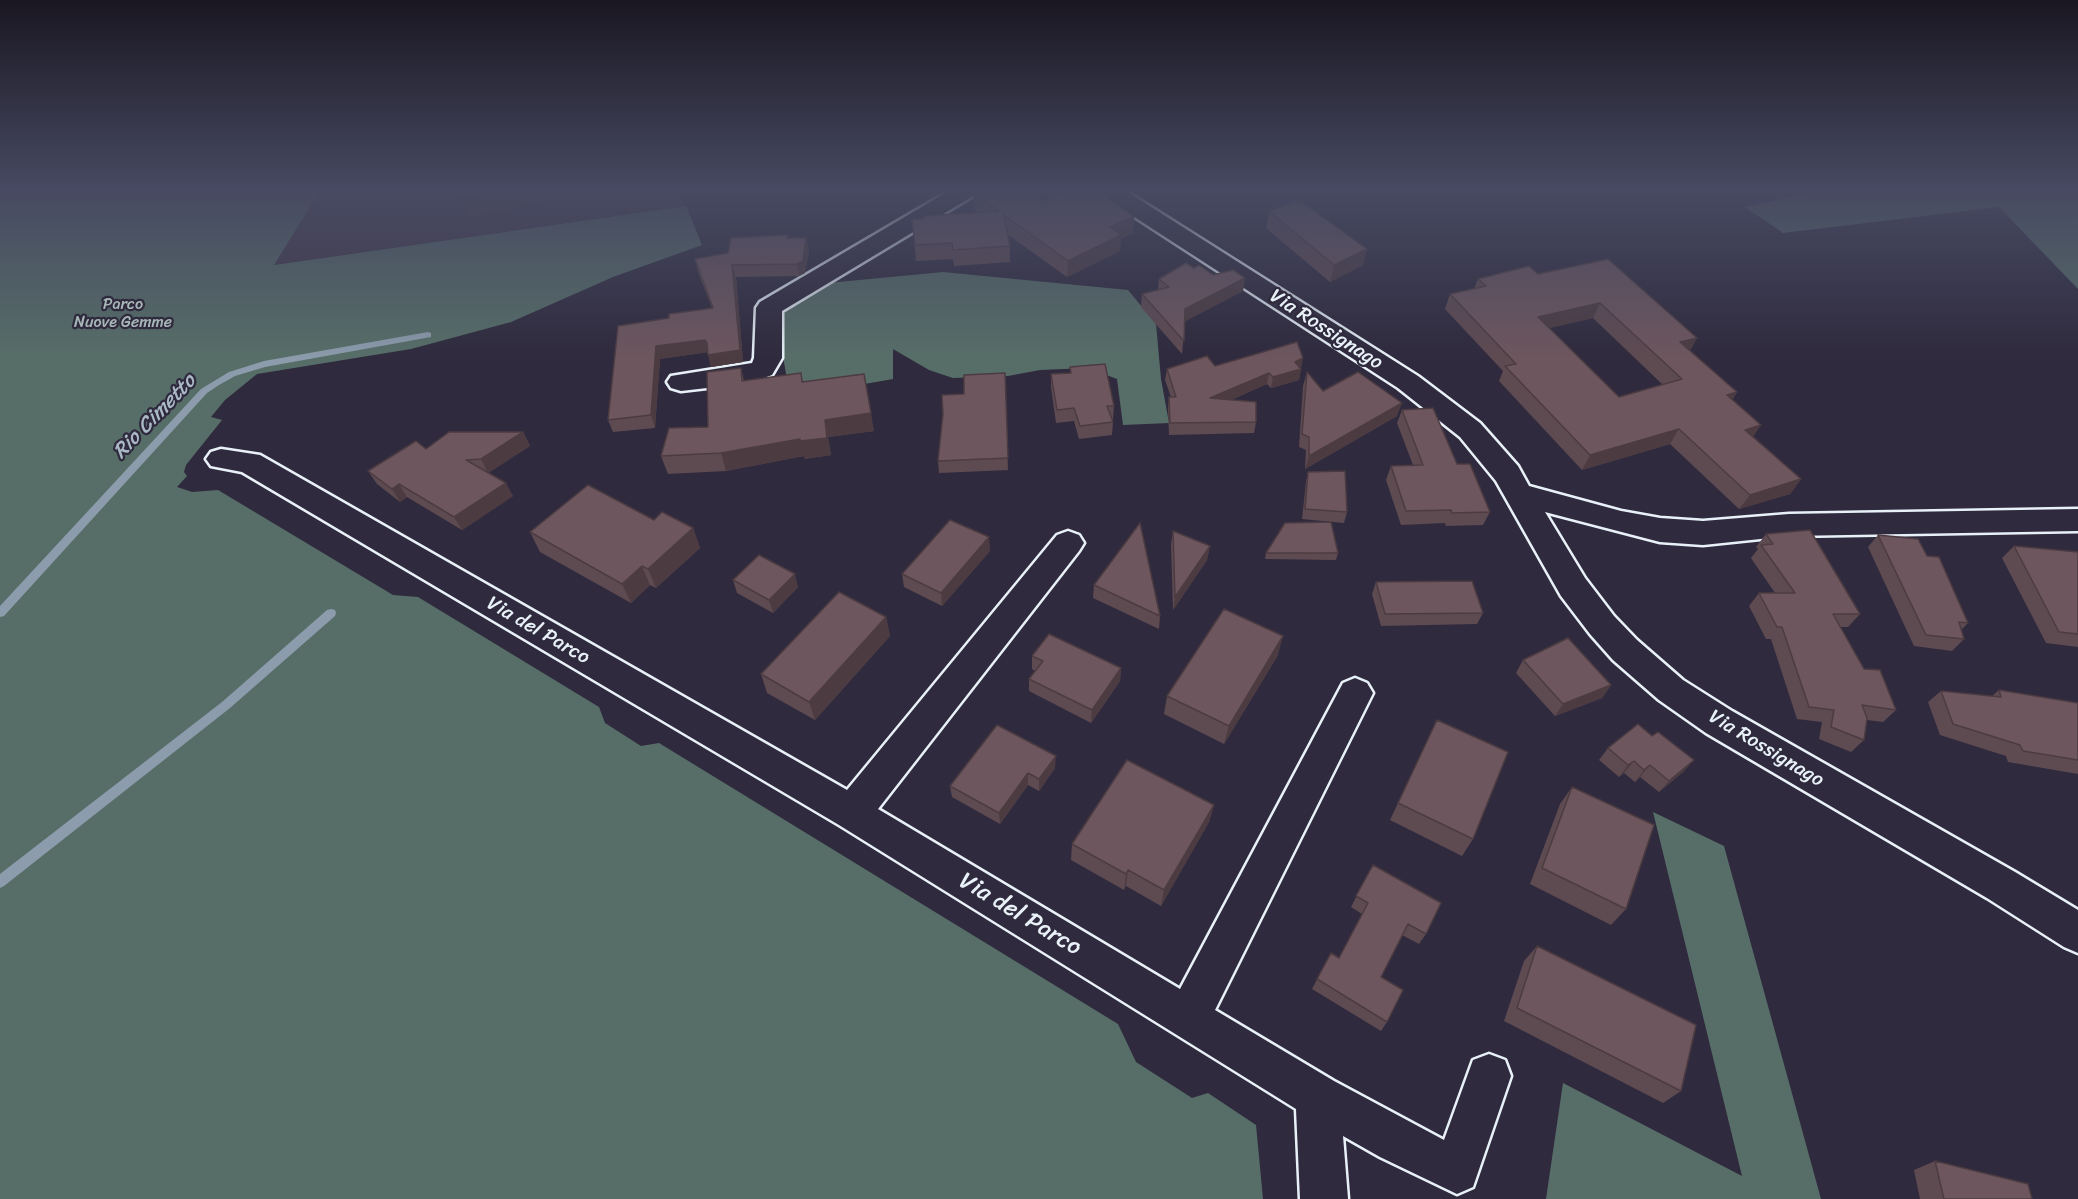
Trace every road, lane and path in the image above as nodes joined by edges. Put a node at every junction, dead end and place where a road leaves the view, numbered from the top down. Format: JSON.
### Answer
{"nodes":[{"id":1,"x":871,"y":247,"type":"edge"},
{"id":2,"x":1196,"y":247,"type":"edge"},
{"id":3,"x":681,"y":382,"type":"dead end"},
{"id":4,"x":221,"y":459,"type":"dead end"},
{"id":5,"x":1519,"y":494,"type":"junction"},
{"id":6,"x":2078,"y":520,"type":"edge"},
{"id":7,"x":1068,"y":543,"type":"dead end"},
{"id":8,"x":1355,"y":693,"type":"dead end"},
{"id":9,"x":852,"y":813,"type":"junction"},
{"id":10,"x":2078,"y":933,"type":"edge"},
{"id":11,"x":1189,"y":1017,"type":"junction"},
{"id":12,"x":1489,"y":1076,"type":"dead end"},
{"id":13,"x":1318,"y":1097,"type":"junction"},
{"id":14,"x":1324,"y":1199,"type":"edge"}],
"edges":[{"from":1,"to":3,"type":"street"},
{"from":2,"to":5,"type":"street","name":"Via Rossignago"},
{"from":4,"to":9,"type":"street","name":"Via del Parco"},
{"from":5,"to":6,"type":"street"},
{"from":5,"to":10,"type":"street","name":"Via Rossignago"},
{"from":7,"to":9,"type":"street"},
{"from":8,"to":11,"type":"street"},
{"from":9,"to":11,"type":"street","name":"Via del Parco"},
{"from":11,"to":13,"type":"street","name":"Via del Parco"},
{"from":12,"to":13,"type":"street","name":"Via del Parco"},
{"from":13,"to":14,"type":"street"}]}
